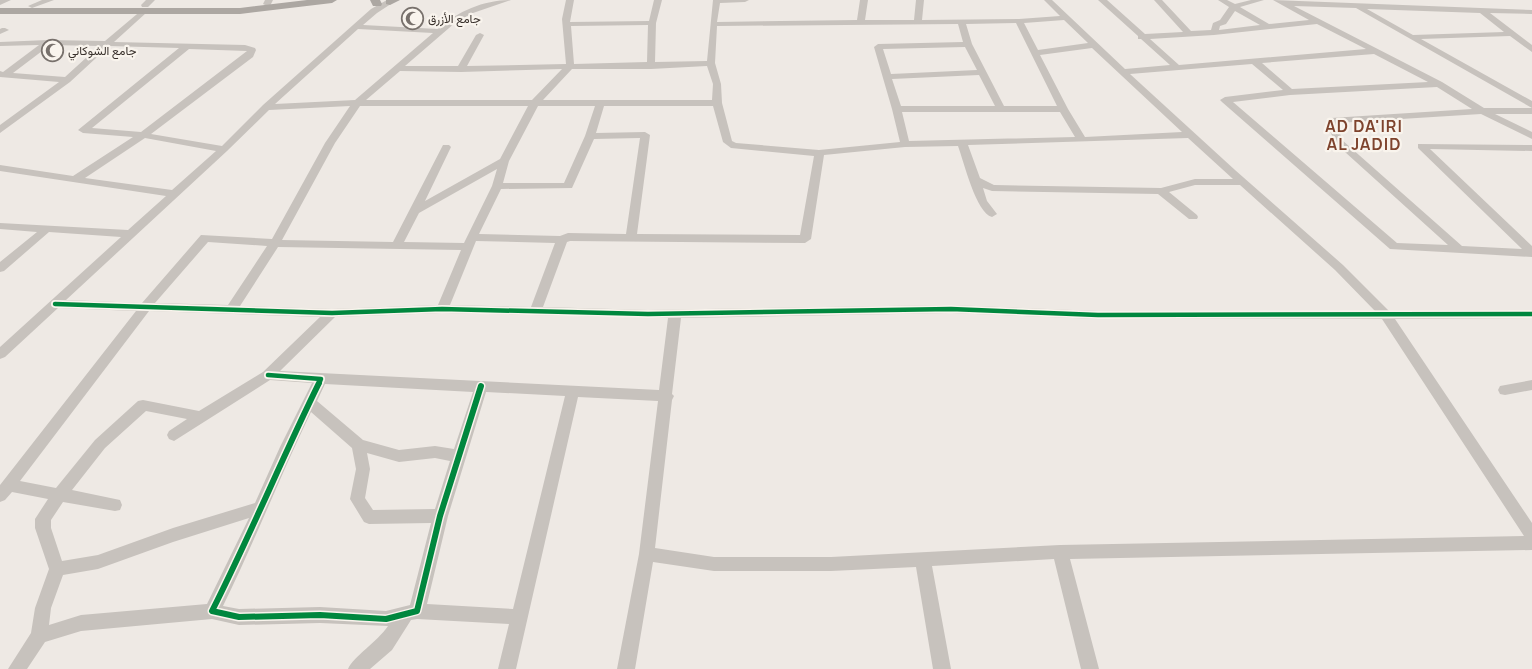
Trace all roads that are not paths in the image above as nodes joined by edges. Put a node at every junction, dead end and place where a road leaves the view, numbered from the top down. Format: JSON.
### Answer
{"nodes":[{"id":1,"x":7,"y":0,"type":"edge"},
{"id":2,"x":50,"y":0,"type":"edge"},
{"id":3,"x":294,"y":0,"type":"edge"},
{"id":4,"x":332,"y":0,"type":"edge"},
{"id":5,"x":507,"y":0,"type":"edge"},
{"id":6,"x":570,"y":0,"type":"edge"},
{"id":7,"x":658,"y":0,"type":"edge"},
{"id":8,"x":745,"y":0,"type":"edge"},
{"id":9,"x":864,"y":0,"type":"edge"},
{"id":10,"x":920,"y":0,"type":"edge"},
{"id":11,"x":1048,"y":0,"type":"edge"},
{"id":12,"x":1102,"y":0,"type":"edge"},
{"id":13,"x":1158,"y":0,"type":"edge"},
{"id":14,"x":1222,"y":0,"type":"edge"},
{"id":15,"x":1260,"y":0,"type":"edge"},
{"id":16,"x":1427,"y":0,"type":"edge"},
{"id":17,"x":268,"y":2,"type":"edge"},
{"id":18,"x":1281,"y":2,"type":"edge"},
{"id":19,"x":384,"y":3,"type":"edge"},
{"id":20,"x":147,"y":5,"type":"edge"},
{"id":21,"x":1233,"y":7,"type":"junction"},
{"id":22,"x":1358,"y":7,"type":"junction"},
{"id":23,"x":28,"y":8,"type":"junction"},
{"id":24,"x":1,"y":9,"type":"edge"},
{"id":25,"x":1439,"y":10,"type":"junction"},
{"id":26,"x":1482,"y":12,"type":"junction"},
{"id":27,"x":1532,"y":12,"type":"edge"},
{"id":28,"x":1066,"y":18,"type":"junction"},
{"id":29,"x":918,"y":20,"type":"junction"},
{"id":30,"x":961,"y":20,"type":"junction"},
{"id":31,"x":1019,"y":21,"type":"junction"},
{"id":32,"x":1320,"y":21,"type":"junction"},
{"id":33,"x":861,"y":22,"type":"junction"},
{"id":34,"x":652,"y":23,"type":"junction"},
{"id":35,"x":566,"y":24,"type":"junction"},
{"id":36,"x":713,"y":24,"type":"junction"},
{"id":37,"x":357,"y":27,"type":"junction"},
{"id":38,"x":1268,"y":27,"type":"junction"},
{"id":39,"x":438,"y":32,"type":"junction"},
{"id":40,"x":1214,"y":32,"type":"junction"},
{"id":41,"x":1188,"y":33,"type":"junction"},
{"id":42,"x":1512,"y":34,"type":"junction"},
{"id":43,"x":480,"y":35,"type":"dead end"},
{"id":44,"x":1141,"y":37,"type":"junction"},
{"id":45,"x":1413,"y":37,"type":"junction"},
{"id":46,"x":48,"y":42,"type":"junction"},
{"id":47,"x":1,"y":43,"type":"edge"},
{"id":48,"x":968,"y":44,"type":"junction"},
{"id":49,"x":107,"y":45,"type":"junction"},
{"id":50,"x":1093,"y":45,"type":"junction"},
{"id":51,"x":186,"y":47,"type":"junction"},
{"id":52,"x":1532,"y":49,"type":"edge"},
{"id":53,"x":1377,"y":52,"type":"junction"},
{"id":54,"x":1036,"y":53,"type":"junction"},
{"id":55,"x":1253,"y":60,"type":"junction"},
{"id":56,"x":711,"y":64,"type":"junction"},
{"id":57,"x":570,"y":66,"type":"junction"},
{"id":58,"x":651,"y":66,"type":"junction"},
{"id":59,"x":1176,"y":66,"type":"junction"},
{"id":60,"x":397,"y":68,"type":"junction"},
{"id":61,"x":461,"y":69,"type":"junction"},
{"id":62,"x":982,"y":72,"type":"junction"},
{"id":63,"x":1121,"y":72,"type":"junction"},
{"id":64,"x":2,"y":75,"type":"edge"},
{"id":65,"x":887,"y":77,"type":"junction"},
{"id":66,"x":67,"y":80,"type":"junction"},
{"id":67,"x":1439,"y":84,"type":"junction"},
{"id":68,"x":1290,"y":92,"type":"junction"},
{"id":69,"x":357,"y":103,"type":"junction"},
{"id":70,"x":600,"y":103,"type":"junction"},
{"id":71,"x":717,"y":103,"type":"junction"},
{"id":72,"x":534,"y":104,"type":"junction"},
{"id":73,"x":1532,"y":104,"type":"edge"},
{"id":74,"x":266,"y":107,"type":"junction"},
{"id":75,"x":897,"y":109,"type":"junction"},
{"id":76,"x":1001,"y":109,"type":"junction"},
{"id":77,"x":1063,"y":109,"type":"junction"},
{"id":78,"x":1532,"y":110,"type":"edge"},
{"id":79,"x":1482,"y":111,"type":"junction"},
{"id":80,"x":0,"y":119,"type":"edge"},
{"id":81,"x":14,"y":120,"type":"junction"},
{"id":82,"x":0,"y":130,"type":"edge"},
{"id":83,"x":143,"y":135,"type":"junction"},
{"id":84,"x":1190,"y":135,"type":"junction"},
{"id":85,"x":590,"y":136,"type":"junction"},
{"id":86,"x":1532,"y":136,"type":"edge"},
{"id":87,"x":1082,"y":140,"type":"junction"},
{"id":88,"x":962,"y":142,"type":"junction"},
{"id":89,"x":905,"y":144,"type":"junction"},
{"id":90,"x":446,"y":147,"type":"dead end"},
{"id":91,"x":1532,"y":148,"type":"edge"},
{"id":92,"x":224,"y":150,"type":"junction"},
{"id":93,"x":819,"y":153,"type":"junction"},
{"id":94,"x":504,"y":161,"type":"junction"},
{"id":95,"x":0,"y":168,"type":"edge"},
{"id":96,"x":74,"y":180,"type":"junction"},
{"id":97,"x":976,"y":180,"type":"junction"},
{"id":98,"x":1243,"y":182,"type":"junction"},
{"id":99,"x":497,"y":186,"type":"junction"},
{"id":100,"x":1161,"y":191,"type":"junction"},
{"id":101,"x":175,"y":194,"type":"junction"},
{"id":102,"x":414,"y":212,"type":"junction"},
{"id":103,"x":992,"y":214,"type":"dead end"},
{"id":104,"x":1193,"y":217,"type":"dead end"},
{"id":105,"x":0,"y":226,"type":"edge"},
{"id":106,"x":48,"y":228,"type":"junction"},
{"id":107,"x":132,"y":234,"type":"junction"},
{"id":108,"x":631,"y":237,"type":"junction"},
{"id":109,"x":562,"y":240,"type":"junction"},
{"id":110,"x":470,"y":242,"type":"junction"},
{"id":111,"x":275,"y":243,"type":"junction"},
{"id":112,"x":397,"y":244,"type":"junction"},
{"id":113,"x":1459,"y":249,"type":"junction"},
{"id":114,"x":1532,"y":252,"type":"edge"},
{"id":115,"x":0,"y":268,"type":"edge"},
{"id":116,"x":55,"y":304,"type":"junction"},
{"id":117,"x":146,"y":306,"type":"junction"},
{"id":118,"x":442,"y":309,"type":"junction"},
{"id":119,"x":231,"y":310,"type":"junction"},
{"id":120,"x":536,"y":311,"type":"junction"},
{"id":121,"x":332,"y":313,"type":"junction"},
{"id":122,"x":676,"y":314,"type":"junction"},
{"id":123,"x":1385,"y":314,"type":"junction"},
{"id":124,"x":1532,"y":314,"type":"edge"},
{"id":125,"x":0,"y":354,"type":"edge"},
{"id":126,"x":268,"y":375,"type":"junction"},
{"id":127,"x":321,"y":379,"type":"junction"},
{"id":128,"x":1532,"y":385,"type":"edge"},
{"id":129,"x":482,"y":386,"type":"junction"},
{"id":130,"x":1505,"y":390,"type":"dead end"},
{"id":131,"x":573,"y":391,"type":"junction"},
{"id":132,"x":667,"y":396,"type":"junction"},
{"id":133,"x":309,"y":402,"type":"junction"},
{"id":134,"x":201,"y":417,"type":"junction"},
{"id":135,"x":174,"y":434,"type":"dead end"},
{"id":136,"x":358,"y":445,"type":"junction"},
{"id":137,"x":458,"y":456,"type":"junction"},
{"id":138,"x":5,"y":490,"type":"edge"},
{"id":139,"x":60,"y":494,"type":"junction"},
{"id":140,"x":115,"y":505,"type":"dead end"},
{"id":141,"x":262,"y":507,"type":"junction"},
{"id":142,"x":440,"y":516,"type":"junction"},
{"id":143,"x":1532,"y":536,"type":"edge"},
{"id":144,"x":1532,"y":543,"type":"edge"},
{"id":145,"x":1060,"y":552,"type":"junction"},
{"id":146,"x":647,"y":554,"type":"junction"},
{"id":147,"x":923,"y":559,"type":"junction"},
{"id":148,"x":57,"y":569,"type":"junction"},
{"id":149,"x":212,"y":611,"type":"junction"},
{"id":150,"x":411,"y":613,"type":"junction"},
{"id":151,"x":519,"y":617,"type":"junction"},
{"id":152,"x":39,"y":636,"type":"junction"},
{"id":153,"x":16,"y":669,"type":"edge"},
{"id":154,"x":357,"y":669,"type":"edge"},
{"id":155,"x":506,"y":669,"type":"edge"},
{"id":156,"x":626,"y":669,"type":"edge"},
{"id":157,"x":942,"y":669,"type":"edge"},
{"id":158,"x":1090,"y":669,"type":"edge"}],
"edges":[{"from":1,"to":24,"type":"street"},
{"from":2,"to":23,"type":"street"},
{"from":3,"to":17,"type":"main road"},
{"from":4,"to":20,"type":"main road"},
{"from":5,"to":39,"type":"street"},
{"from":6,"to":35,"type":"street"},
{"from":7,"to":34,"type":"street"},
{"from":8,"to":36,"type":"street"},
{"from":9,"to":33,"type":"street"},
{"from":10,"to":29,"type":"street"},
{"from":11,"to":28,"type":"street"},
{"from":12,"to":44,"type":"street"},
{"from":13,"to":41,"type":"street"},
{"from":14,"to":21,"type":"street"},
{"from":15,"to":21,"type":"street"},
{"from":16,"to":25,"type":"street"},
{"from":17,"to":20,"type":"main road"},
{"from":18,"to":22,"type":"street"},
{"from":18,"to":32,"type":"street"},
{"from":19,"to":37,"type":"street"},
{"from":20,"to":23,"type":"main road"},
{"from":20,"to":49,"type":"street"},
{"from":21,"to":38,"type":"street"},
{"from":21,"to":40,"type":"street"},
{"from":22,"to":25,"type":"street"},
{"from":22,"to":45,"type":"street"},
{"from":23,"to":24,"type":"main road"},
{"from":25,"to":26,"type":"street"},
{"from":26,"to":27,"type":"street"},
{"from":26,"to":42,"type":"street"},
{"from":28,"to":31,"type":"street"},
{"from":28,"to":50,"type":"street"},
{"from":29,"to":30,"type":"street"},
{"from":29,"to":33,"type":"street"},
{"from":30,"to":31,"type":"street"},
{"from":30,"to":48,"type":"street"},
{"from":31,"to":54,"type":"street"},
{"from":32,"to":38,"type":"street"},
{"from":32,"to":53,"type":"street"},
{"from":33,"to":36,"type":"street"},
{"from":34,"to":35,"type":"street"},
{"from":34,"to":58,"type":"street"},
{"from":35,"to":57,"type":"street"},
{"from":36,"to":56,"type":"street"},
{"from":37,"to":39,"type":"street"},
{"from":37,"to":74,"type":"street"},
{"from":38,"to":40,"type":"street"},
{"from":39,"to":60,"type":"street"},
{"from":40,"to":41,"type":"street"},
{"from":41,"to":44,"type":"street"},
{"from":42,"to":45,"type":"street"},
{"from":42,"to":52,"type":"street"},
{"from":43,"to":61,"type":"street"},
{"from":44,"to":59,"type":"street"},
{"from":45,"to":73,"type":"street"},
{"from":46,"to":47,"type":"street"},
{"from":46,"to":49,"type":"street"},
{"from":46,"to":64,"type":"street"},
{"from":48,"to":62,"type":"street"},
{"from":48,"to":65,"type":"street"},
{"from":49,"to":51,"type":"street"},
{"from":49,"to":66,"type":"street"},
{"from":50,"to":54,"type":"street"},
{"from":50,"to":63,"type":"street"},
{"from":51,"to":83,"type":"street"},
{"from":51,"to":83,"type":"street"},
{"from":53,"to":55,"type":"street"},
{"from":53,"to":67,"type":"street"},
{"from":54,"to":77,"type":"street"},
{"from":55,"to":59,"type":"street"},
{"from":55,"to":68,"type":"street"},
{"from":56,"to":58,"type":"street"},
{"from":56,"to":71,"type":"street"},
{"from":57,"to":58,"type":"street"},
{"from":57,"to":61,"type":"street"},
{"from":57,"to":72,"type":"street"},
{"from":59,"to":63,"type":"street"},
{"from":60,"to":61,"type":"street"},
{"from":60,"to":69,"type":"street"},
{"from":62,"to":65,"type":"street"},
{"from":62,"to":76,"type":"street"},
{"from":63,"to":84,"type":"street"},
{"from":64,"to":66,"type":"street"},
{"from":65,"to":75,"type":"street"},
{"from":66,"to":81,"type":"street"},
{"from":67,"to":68,"type":"street"},
{"from":67,"to":79,"type":"street"},
{"from":68,"to":113,"type":"street"},
{"from":69,"to":72,"type":"street"},
{"from":69,"to":74,"type":"street"},
{"from":69,"to":111,"type":"street"},
{"from":70,"to":71,"type":"street"},
{"from":70,"to":72,"type":"street"},
{"from":70,"to":85,"type":"street"},
{"from":71,"to":93,"type":"street"},
{"from":72,"to":94,"type":"street"},
{"from":74,"to":92,"type":"street"},
{"from":75,"to":76,"type":"street"},
{"from":75,"to":89,"type":"street"},
{"from":76,"to":77,"type":"street"},
{"from":77,"to":87,"type":"street"},
{"from":78,"to":79,"type":"street"},
{"from":79,"to":86,"type":"street"},
{"from":79,"to":113,"type":"street"},
{"from":80,"to":81,"type":"street"},
{"from":81,"to":82,"type":"street"},
{"from":83,"to":92,"type":"street"},
{"from":83,"to":96,"type":"street"},
{"from":84,"to":87,"type":"street"},
{"from":84,"to":98,"type":"street"},
{"from":85,"to":99,"type":"street"},
{"from":85,"to":108,"type":"street"},
{"from":87,"to":88,"type":"street"},
{"from":88,"to":89,"type":"street"},
{"from":88,"to":97,"type":"street"},
{"from":89,"to":93,"type":"street"},
{"from":90,"to":102,"type":"street"},
{"from":91,"to":114,"type":"street"},
{"from":92,"to":101,"type":"street"},
{"from":93,"to":108,"type":"street"},
{"from":94,"to":99,"type":"street"},
{"from":94,"to":102,"type":"street"},
{"from":95,"to":96,"type":"street"},
{"from":96,"to":101,"type":"street"},
{"from":97,"to":100,"type":"street"},
{"from":97,"to":103,"type":"street"},
{"from":98,"to":100,"type":"street"},
{"from":98,"to":123,"type":"street"},
{"from":99,"to":110,"type":"street"},
{"from":100,"to":104,"type":"street"},
{"from":101,"to":107,"type":"street"},
{"from":102,"to":112,"type":"street"},
{"from":105,"to":106,"type":"street"},
{"from":106,"to":107,"type":"street"},
{"from":106,"to":115,"type":"street"},
{"from":107,"to":116,"type":"street"},
{"from":108,"to":109,"type":"street"},
{"from":109,"to":110,"type":"street"},
{"from":109,"to":120,"type":"street"},
{"from":110,"to":112,"type":"street"},
{"from":110,"to":118,"type":"street"},
{"from":111,"to":112,"type":"street"},
{"from":111,"to":117,"type":"street"},
{"from":111,"to":119,"type":"street"},
{"from":113,"to":114,"type":"street"},
{"from":116,"to":117,"type":"street"},
{"from":116,"to":125,"type":"street"},
{"from":117,"to":119,"type":"street"},
{"from":117,"to":138,"type":"street"},
{"from":118,"to":120,"type":"street"},
{"from":118,"to":121,"type":"street"},
{"from":119,"to":121,"type":"street"},
{"from":120,"to":122,"type":"street"},
{"from":121,"to":126,"type":"street"},
{"from":122,"to":123,"type":"street"},
{"from":122,"to":132,"type":"street"},
{"from":123,"to":124,"type":"street"},
{"from":123,"to":143,"type":"street"},
{"from":126,"to":127,"type":"street"},
{"from":126,"to":134,"type":"street"},
{"from":127,"to":129,"type":"street"},
{"from":127,"to":133,"type":"street"},
{"from":128,"to":130,"type":"street"},
{"from":129,"to":131,"type":"street"},
{"from":129,"to":137,"type":"street"},
{"from":131,"to":132,"type":"street"},
{"from":131,"to":151,"type":"street"},
{"from":132,"to":146,"type":"street"},
{"from":133,"to":136,"type":"street"},
{"from":133,"to":141,"type":"street"},
{"from":134,"to":135,"type":"street"},
{"from":134,"to":139,"type":"street"},
{"from":136,"to":137,"type":"street"},
{"from":136,"to":142,"type":"street"},
{"from":137,"to":142,"type":"street"},
{"from":138,"to":139,"type":"street"},
{"from":139,"to":140,"type":"street"},
{"from":139,"to":148,"type":"street"},
{"from":141,"to":148,"type":"street"},
{"from":141,"to":149,"type":"street"},
{"from":142,"to":150,"type":"street"},
{"from":144,"to":145,"type":"street"},
{"from":145,"to":147,"type":"street"},
{"from":145,"to":158,"type":"street"},
{"from":146,"to":147,"type":"street"},
{"from":146,"to":156,"type":"street"},
{"from":147,"to":157,"type":"street"},
{"from":148,"to":152,"type":"street"},
{"from":149,"to":150,"type":"street"},
{"from":149,"to":152,"type":"street"},
{"from":150,"to":151,"type":"street"},
{"from":150,"to":154,"type":"street"},
{"from":151,"to":155,"type":"street"},
{"from":152,"to":153,"type":"street"}]}
